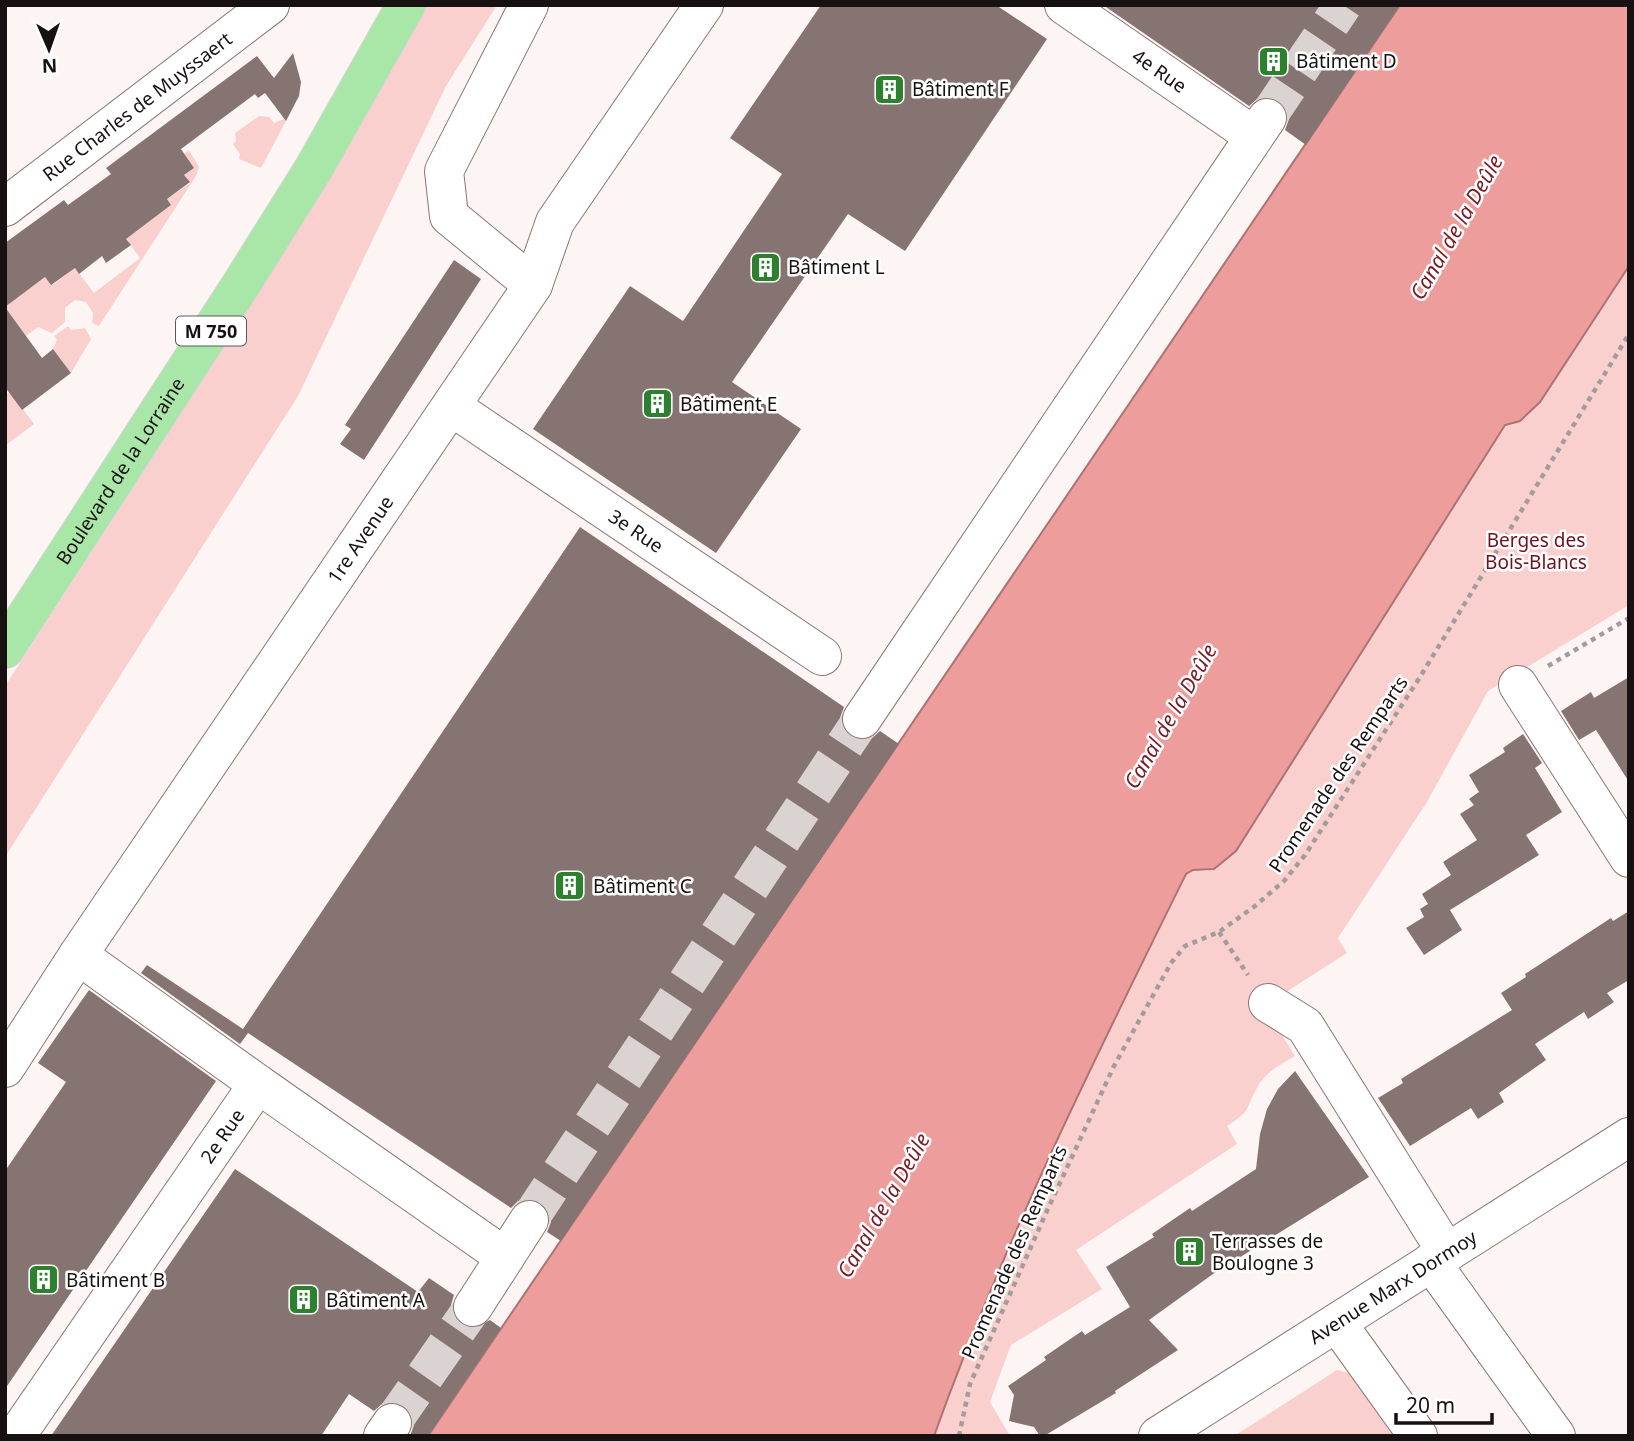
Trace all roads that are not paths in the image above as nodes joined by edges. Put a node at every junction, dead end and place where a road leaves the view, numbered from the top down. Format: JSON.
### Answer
{"nodes":[{"id":1,"x":407,"y":5,"type":"edge"},
{"id":2,"x":529,"y":5,"type":"edge"},
{"id":3,"x":704,"y":5,"type":"edge"},
{"id":4,"x":1064,"y":5,"type":"edge"},
{"id":5,"x":260,"y":8,"type":"edge"},
{"id":6,"x":5,"y":208,"type":"edge"},
{"id":7,"x":533,"y":285,"type":"junction"},
{"id":8,"x":452,"y":407,"type":"junction"},
{"id":9,"x":5,"y":649,"type":"edge"},
{"id":10,"x":822,"y":656,"type":"dead end"},
{"id":11,"x":1518,"y":684,"type":"road end"},
{"id":12,"x":862,"y":719,"type":"tunnel mouth"},
{"id":13,"x":1629,"y":858,"type":"edge"},
{"id":14,"x":78,"y":955,"type":"junction"},
{"id":15,"x":1268,"y":1003,"type":"road end"},
{"id":16,"x":5,"y":1068,"type":"edge"},
{"id":17,"x":258,"y":1084,"type":"junction"},
{"id":18,"x":1629,"y":1137,"type":"edge"},
{"id":19,"x":530,"y":1220,"type":"tunnel mouth"},
{"id":20,"x":505,"y":1257,"type":"junction"},
{"id":21,"x":1439,"y":1257,"type":"junction"},
{"id":22,"x":472,"y":1307,"type":"tunnel mouth"},
{"id":23,"x":1337,"y":1323,"type":"junction"},
{"id":24,"x":16,"y":1436,"type":"edge"},
{"id":25,"x":1158,"y":1436,"type":"edge"},
{"id":26,"x":1418,"y":1436,"type":"edge"},
{"id":27,"x":1556,"y":1436,"type":"edge"}],
"edges":[{"from":1,"to":9,"type":"main road","name":"Boulevard de la Lorraine","number":"M 750"},
{"from":2,"to":7,"type":"street"},
{"from":3,"to":7,"type":"street","name":"1re Avenue"},
{"from":4,"to":12,"type":"street","name":"4e Rue"},
{"from":5,"to":6,"type":"street","name":"Rue Charles de Muyssaert"},
{"from":7,"to":8,"type":"street","name":"1re Avenue"},
{"from":8,"to":10,"type":"street","name":"3e Rue"},
{"from":8,"to":14,"type":"street","name":"1re Avenue"},
{"from":11,"to":13,"type":"street"},
{"from":14,"to":16,"type":"street","name":"1re Avenue"},
{"from":14,"to":17,"type":"street"},
{"from":15,"to":21,"type":"street"},
{"from":17,"to":20,"type":"street"},
{"from":17,"to":24,"type":"street","name":"2e Rue"},
{"from":18,"to":21,"type":"street","name":"Avenue Marx Dormoy"},
{"from":19,"to":20,"type":"street"},
{"from":20,"to":22,"type":"street"},
{"from":21,"to":23,"type":"street","name":"Avenue Marx Dormoy"},
{"from":21,"to":27,"type":"street"},
{"from":23,"to":25,"type":"street","name":"Avenue Marx Dormoy"},
{"from":23,"to":26,"type":"street"}]}
